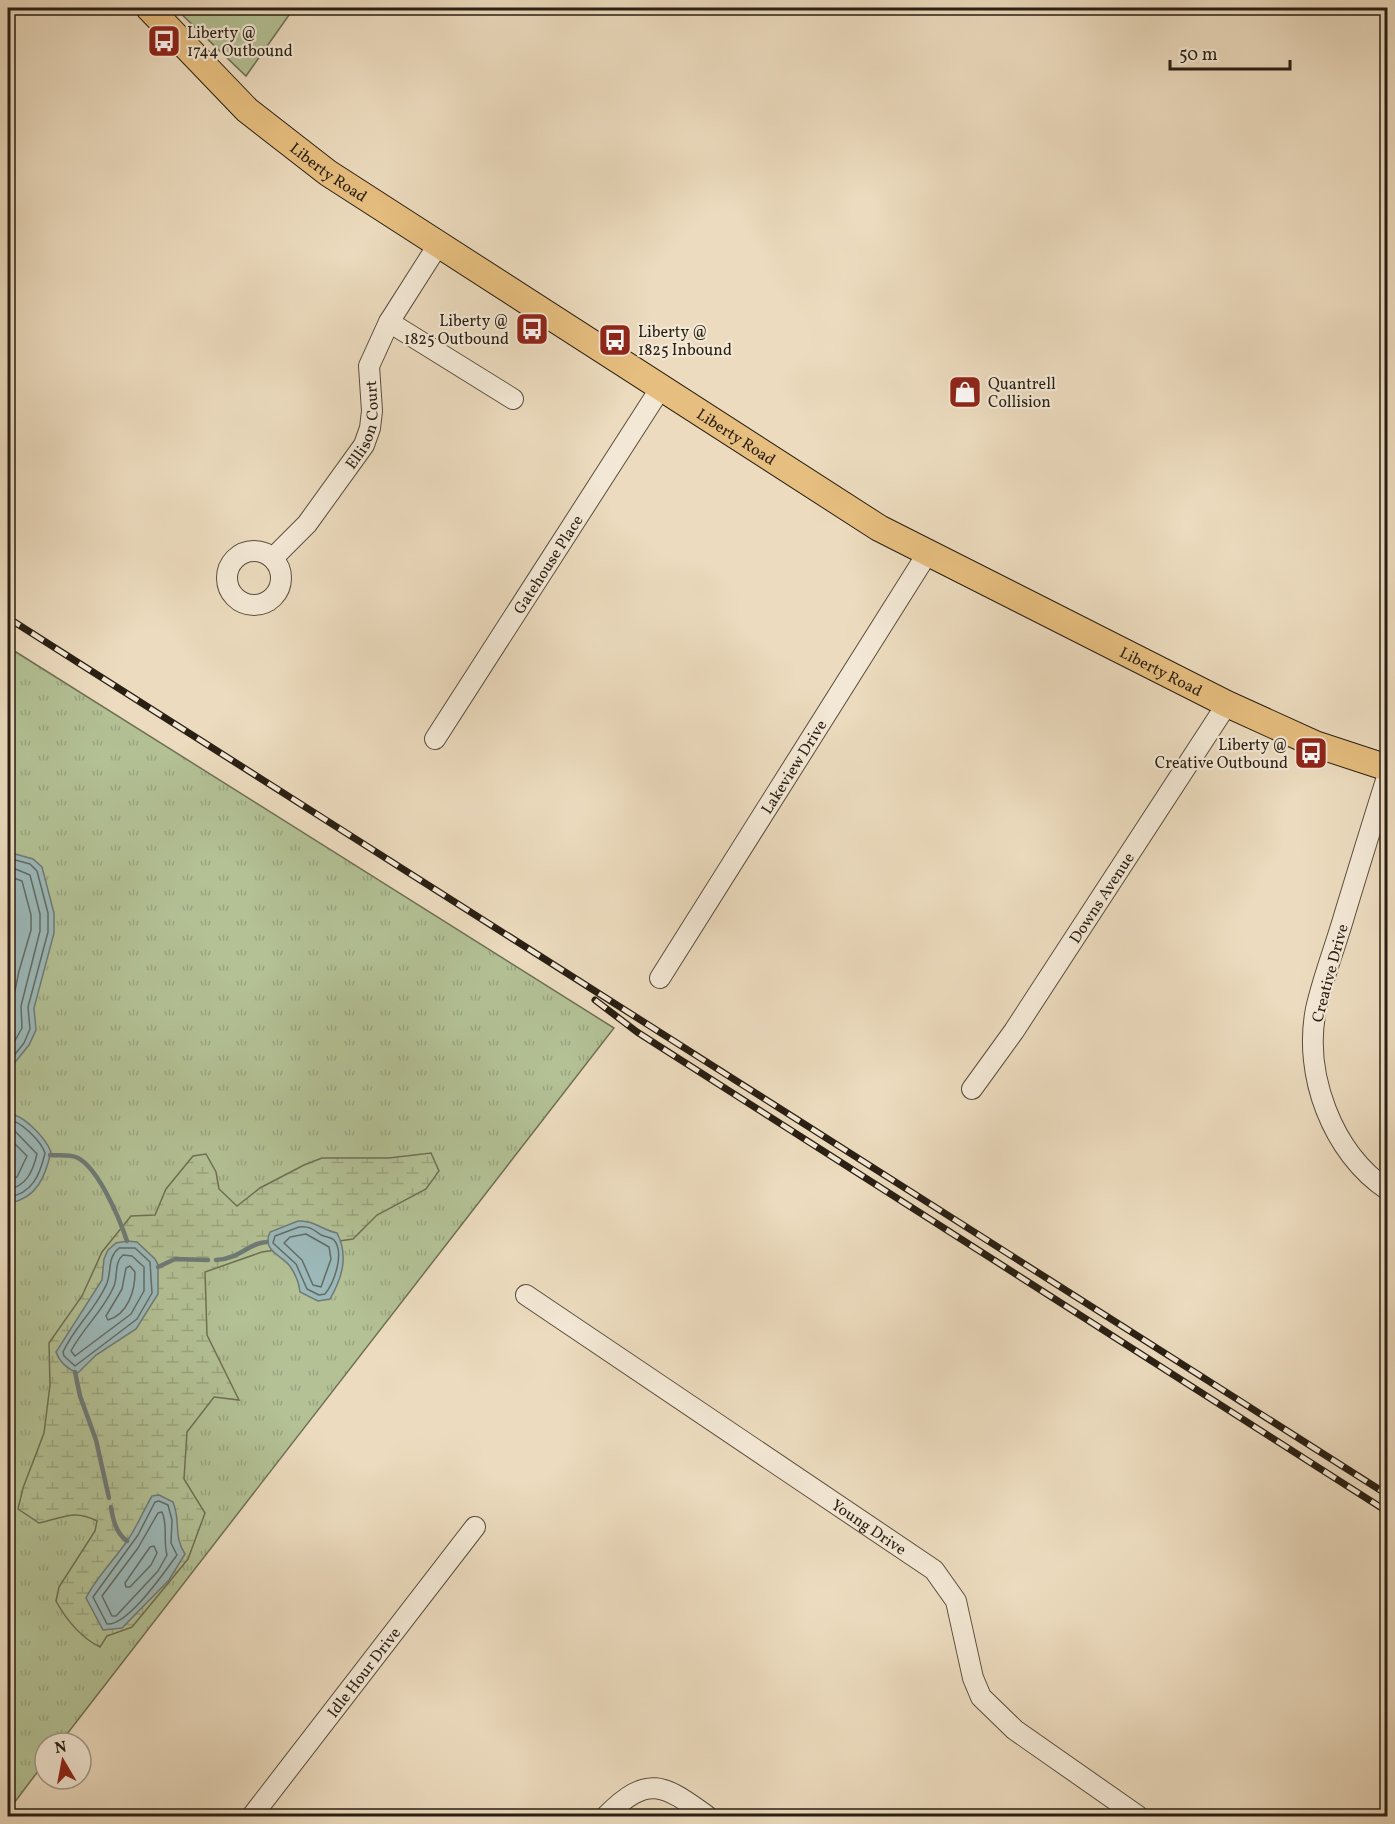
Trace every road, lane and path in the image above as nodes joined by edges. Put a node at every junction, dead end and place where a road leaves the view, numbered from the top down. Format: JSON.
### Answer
{"nodes":[{"id":1,"x":149,"y":8,"type":"edge"},
{"id":2,"x":438,"y":245,"type":"junction"},
{"id":3,"x":389,"y":322,"type":"junction"},
{"id":4,"x":660,"y":389,"type":"junction"},
{"id":5,"x":513,"y":399,"type":"dead end"},
{"id":6,"x":927,"y":554,"type":"junction"},
{"id":7,"x":273,"y":558,"type":"dead end"},
{"id":8,"x":1227,"y":704,"type":"junction"},
{"id":9,"x":435,"y":739,"type":"dead end"},
{"id":10,"x":1388,"y":768,"type":"edge"},
{"id":11,"x":1388,"y":774,"type":"edge"},
{"id":12,"x":660,"y":978,"type":"dead end"},
{"id":13,"x":972,"y":1089,"type":"dead end"},
{"id":14,"x":1388,"y":1190,"type":"edge"},
{"id":15,"x":526,"y":1294,"type":"dead end"},
{"id":16,"x":475,"y":1527,"type":"dead end"},
{"id":17,"x":252,"y":1816,"type":"edge"},
{"id":18,"x":606,"y":1816,"type":"edge"},
{"id":19,"x":707,"y":1816,"type":"edge"},
{"id":20,"x":1138,"y":1816,"type":"edge"}],
"edges":[{"from":1,"to":2,"type":"main road","name":"Liberty Road"},
{"from":2,"to":3,"type":"street","name":"Ellison Court"},
{"from":2,"to":4,"type":"main road","name":"Liberty Road"},
{"from":3,"to":5,"type":"street"},
{"from":3,"to":7,"type":"street","name":"Ellison Court"},
{"from":4,"to":6,"type":"main road","name":"Liberty Road"},
{"from":4,"to":9,"type":"street","name":"Gatehouse Place"},
{"from":6,"to":8,"type":"main road","name":"Liberty Road"},
{"from":6,"to":12,"type":"street","name":"Lakeview Drive"},
{"from":8,"to":10,"type":"main road","name":"Liberty Road"},
{"from":8,"to":13,"type":"street","name":"Downs Avenue"},
{"from":11,"to":14,"type":"street","name":"Creative Drive"},
{"from":15,"to":20,"type":"street","name":"Young Drive"},
{"from":16,"to":17,"type":"street","name":"Idle Hour Drive"},
{"from":18,"to":19,"type":"street"}]}
